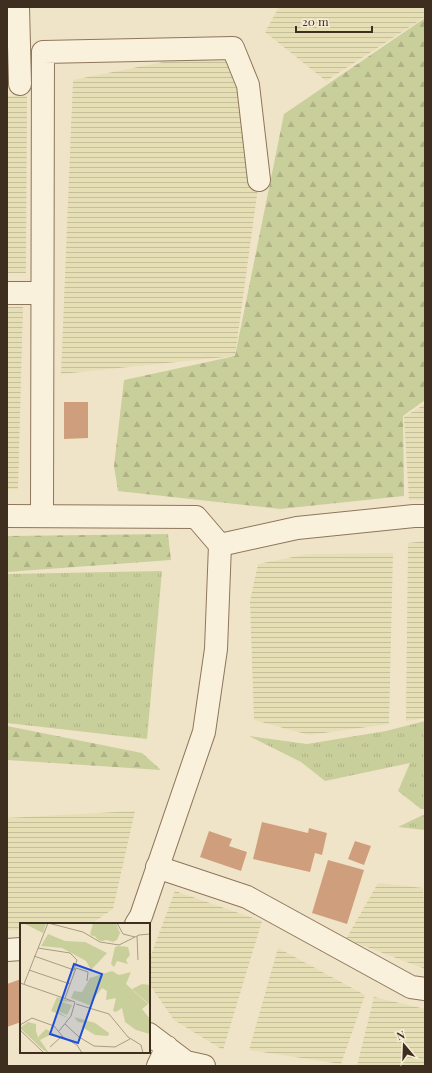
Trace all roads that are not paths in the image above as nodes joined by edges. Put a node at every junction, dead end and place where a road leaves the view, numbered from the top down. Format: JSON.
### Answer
{"nodes":[{"id":1,"x":18,"y":7,"type":"edge"},
{"id":2,"x":13,"y":84,"type":"edge"},
{"id":3,"x":43,"y":84,"type":"junction"},
{"id":4,"x":259,"y":180,"type":"dead end"},
{"id":5,"x":42,"y":293,"type":"junction"},
{"id":6,"x":7,"y":294,"type":"edge"},
{"id":7,"x":7,"y":516,"type":"edge"},
{"id":8,"x":42,"y":516,"type":"junction"},
{"id":9,"x":425,"y":516,"type":"edge"},
{"id":10,"x":220,"y":545,"type":"junction"},
{"id":11,"x":157,"y":867,"type":"junction"},
{"id":12,"x":136,"y":923,"type":"edge"},
{"id":13,"x":20,"y":949,"type":"edge"},
{"id":14,"x":7,"y":950,"type":"edge"},
{"id":15,"x":425,"y":989,"type":"edge"},
{"id":16,"x":150,"y":1036,"type":"edge"},
{"id":17,"x":162,"y":1057,"type":"edge"},
{"id":18,"x":204,"y":1066,"type":"edge"}],
"edges":[{"from":1,"to":2,"type":"street"},
{"from":2,"to":3,"type":"street"},
{"from":3,"to":4,"type":"street"},
{"from":3,"to":5,"type":"street"},
{"from":5,"to":6,"type":"street"},
{"from":5,"to":8,"type":"street"},
{"from":7,"to":8,"type":"street"},
{"from":8,"to":10,"type":"street"},
{"from":9,"to":10,"type":"street"},
{"from":10,"to":11,"type":"street"},
{"from":11,"to":12,"type":"street"},
{"from":11,"to":15,"type":"street"},
{"from":13,"to":14,"type":"street"},
{"from":16,"to":17,"type":"street"},
{"from":17,"to":18,"type":"street"}]}
